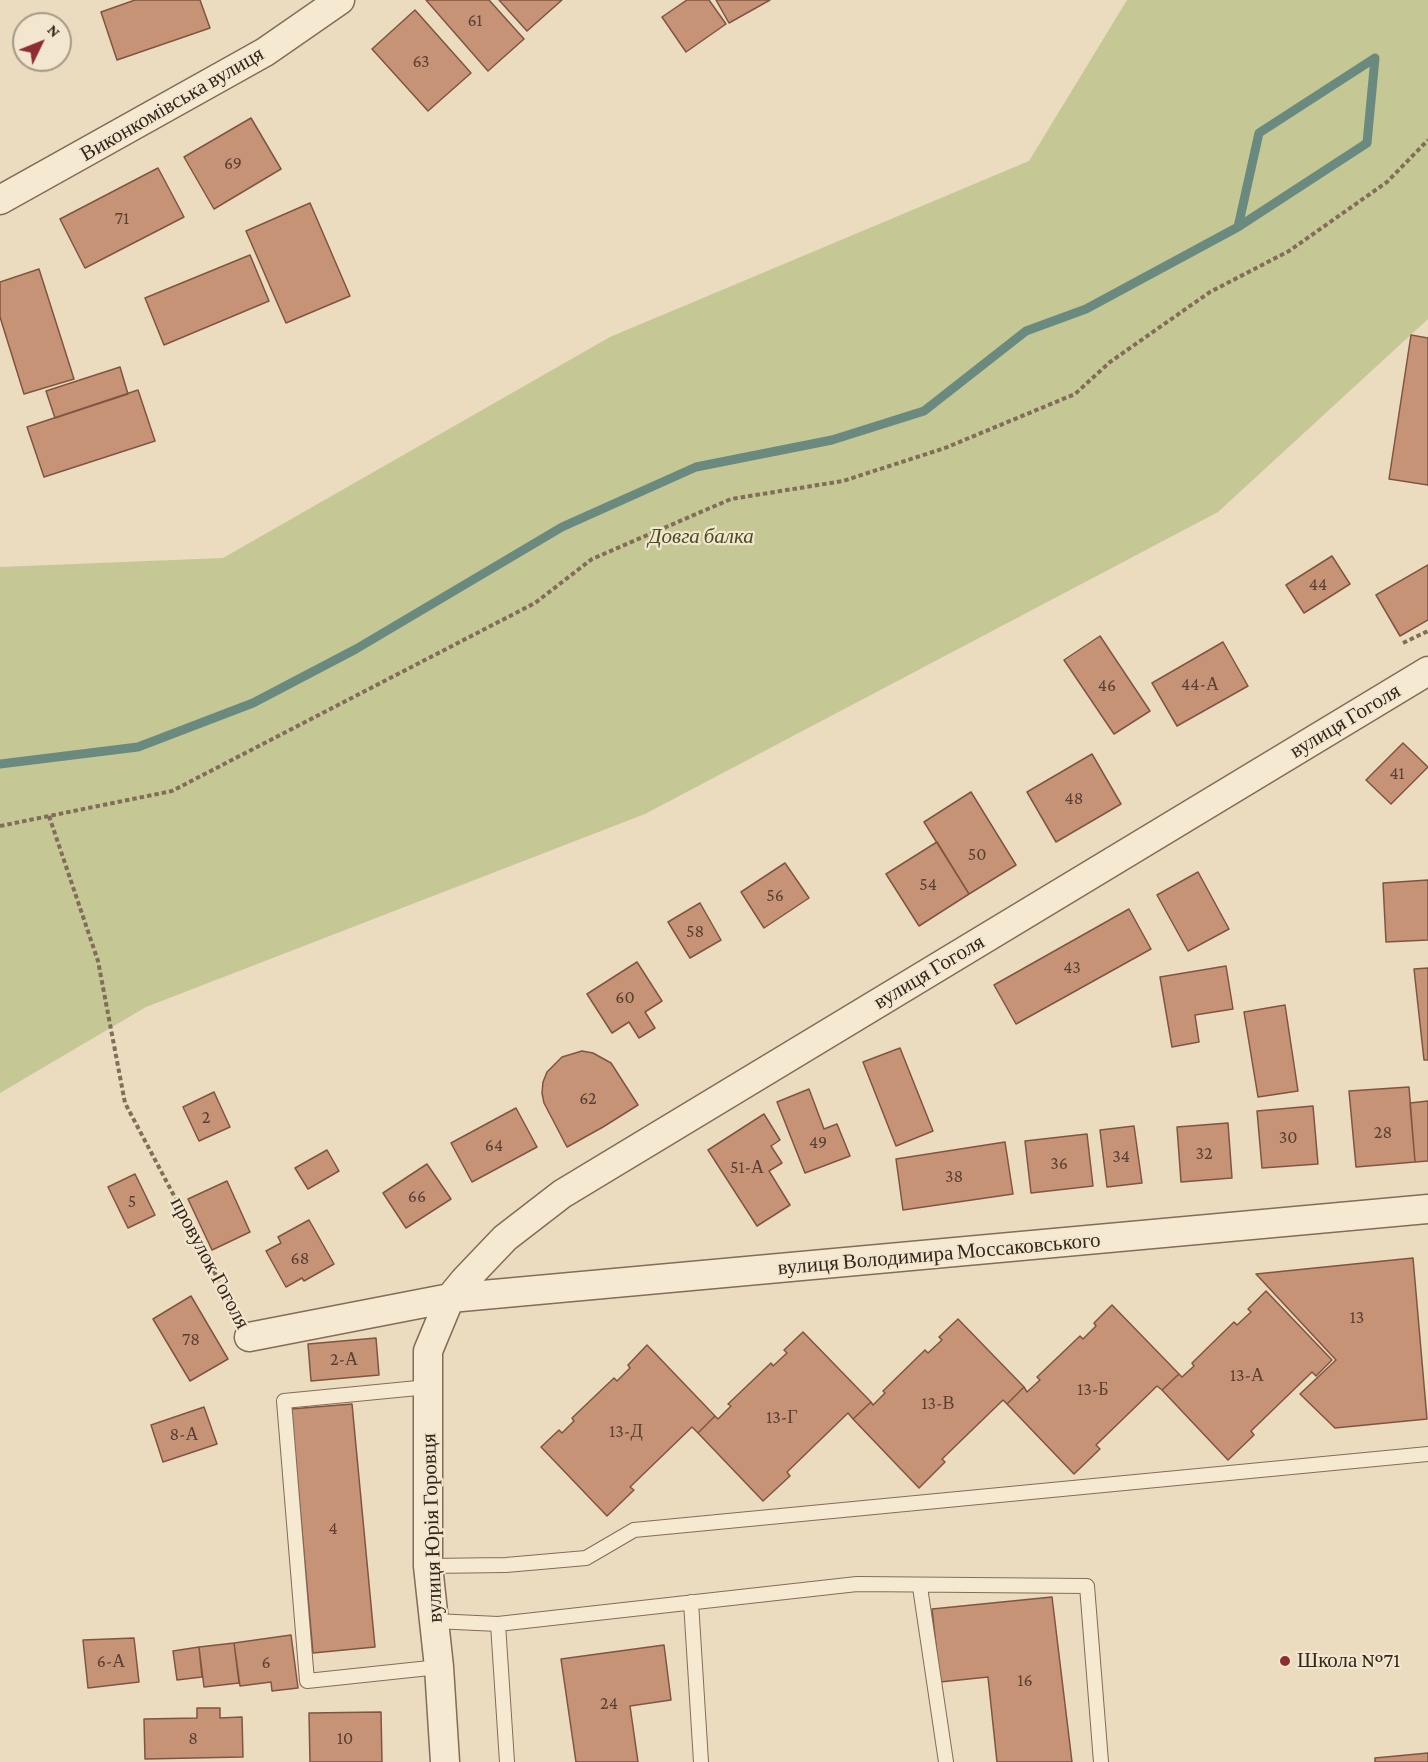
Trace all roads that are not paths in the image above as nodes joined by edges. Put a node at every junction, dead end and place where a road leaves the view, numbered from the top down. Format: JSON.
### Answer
{"nodes":[{"id":1,"x":340,"y":0,"type":"edge"},
{"id":2,"x":0,"y":200,"type":"edge"},
{"id":3,"x":1428,"y":671,"type":"edge"},
{"id":4,"x":1428,"y":1209,"type":"edge"},
{"id":5,"x":450,"y":1298,"type":"junction"},
{"id":6,"x":249,"y":1337,"type":"road end"},
{"id":7,"x":428,"y":1387,"type":"junction"},
{"id":8,"x":1428,"y":1454,"type":"edge"},
{"id":9,"x":428,"y":1566,"type":"junction"},
{"id":10,"x":920,"y":1587,"type":"dead end"},
{"id":11,"x":691,"y":1602,"type":"junction"},
{"id":12,"x":434,"y":1621,"type":"junction"},
{"id":13,"x":498,"y":1624,"type":"junction"},
{"id":14,"x":439,"y":1667,"type":"junction"},
{"id":15,"x":445,"y":1762,"type":"edge"},
{"id":16,"x":507,"y":1762,"type":"edge"},
{"id":17,"x":701,"y":1762,"type":"edge"},
{"id":18,"x":946,"y":1762,"type":"edge"},
{"id":19,"x":1101,"y":1762,"type":"edge"}],
"edges":[{"from":1,"to":2,"type":"street","name":"Виконкомівська вулиця"},
{"from":3,"to":5,"type":"street","name":"вулиця Гоголя"},
{"from":4,"to":5,"type":"street","name":"вулиця Володимира Моссаковського"},
{"from":5,"to":6,"type":"street","name":"провулок Гоголя"},
{"from":5,"to":7,"type":"street","name":"вулиця Юрія Горовця"},
{"from":7,"to":9,"type":"street","name":"вулиця Юрія Горовця"},
{"from":7,"to":14,"type":"lane"},
{"from":8,"to":9,"type":"lane"},
{"from":9,"to":12,"type":"street","name":"вулиця Юрія Горовця"},
{"from":10,"to":18,"type":"lane"},
{"from":11,"to":13,"type":"lane"},
{"from":11,"to":17,"type":"lane"},
{"from":11,"to":19,"type":"lane"},
{"from":12,"to":13,"type":"lane"},
{"from":12,"to":14,"type":"street","name":"вулиця Юрія Горовця"},
{"from":13,"to":16,"type":"lane"},
{"from":14,"to":15,"type":"street","name":"вулиця Юрія Горовця"}]}
